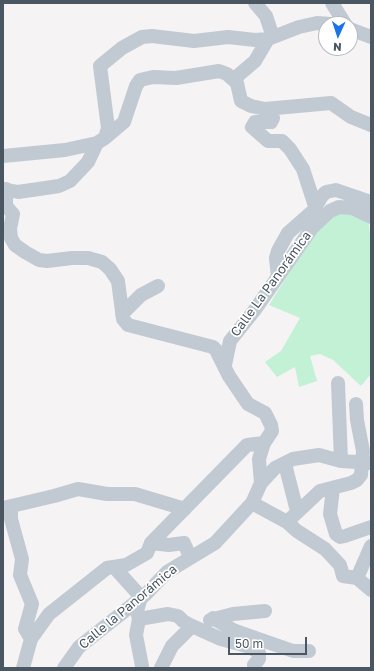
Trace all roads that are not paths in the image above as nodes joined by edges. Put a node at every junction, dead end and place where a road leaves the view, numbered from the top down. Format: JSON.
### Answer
{"nodes":[{"id":1,"x":255,"y":3,"type":"edge"},
{"id":2,"x":332,"y":3,"type":"edge"},
{"id":3,"x":340,"y":16,"type":"edge"},
{"id":4,"x":318,"y":23,"type":"edge"},
{"id":5,"x":358,"y":32,"type":"edge"},
{"id":6,"x":371,"y":37,"type":"edge"},
{"id":7,"x":270,"y":38,"type":"junction"},
{"id":8,"x":234,"y":79,"type":"junction"},
{"id":9,"x":265,"y":109,"type":"junction"},
{"id":10,"x":371,"y":125,"type":"edge"},
{"id":11,"x":101,"y":140,"type":"junction"},
{"id":12,"x":3,"y":156,"type":"edge"},
{"id":13,"x":4,"y":189,"type":"edge"},
{"id":14,"x":371,"y":202,"type":"edge"},
{"id":15,"x":315,"y":206,"type":"junction"},
{"id":16,"x":371,"y":217,"type":"edge"},
{"id":17,"x":278,"y":277,"type":"junction"},
{"id":18,"x":158,"y":286,"type":"dead end"},
{"id":19,"x":122,"y":314,"type":"junction"},
{"id":20,"x":225,"y":365,"type":"junction"},
{"id":21,"x":338,"y":383,"type":"dead end"},
{"id":22,"x":356,"y":404,"type":"dead end"},
{"id":23,"x":264,"y":443,"type":"junction"},
{"id":24,"x":341,"y":461,"type":"junction"},
{"id":25,"x":366,"y":462,"type":"edge"},
{"id":26,"x":284,"y":464,"type":"junction"},
{"id":27,"x":262,"y":483,"type":"junction"},
{"id":28,"x":333,"y":488,"type":"junction"},
{"id":29,"x":252,"y":503,"type":"junction"},
{"id":30,"x":185,"y":509,"type":"junction"},
{"id":31,"x":297,"y":511,"type":"junction"},
{"id":32,"x":7,"y":512,"type":"edge"},
{"id":33,"x":287,"y":522,"type":"junction"},
{"id":34,"x":371,"y":527,"type":"edge"},
{"id":35,"x":151,"y":543,"type":"junction"},
{"id":36,"x":371,"y":546,"type":"edge"},
{"id":37,"x":190,"y":557,"type":"junction"},
{"id":38,"x":114,"y":567,"type":"junction"},
{"id":39,"x":356,"y":578,"type":"junction"},
{"id":40,"x":371,"y":590,"type":"edge"},
{"id":41,"x":141,"y":598,"type":"junction"},
{"id":42,"x":265,"y":611,"type":"dead end"},
{"id":43,"x":213,"y":618,"type":"junction"},
{"id":44,"x":139,"y":620,"type":"junction"},
{"id":45,"x":194,"y":627,"type":"junction"},
{"id":46,"x":31,"y":639,"type":"junction"},
{"id":47,"x":309,"y":651,"type":"dead end"},
{"id":48,"x":142,"y":666,"type":"dead end"},
{"id":49,"x":23,"y":668,"type":"edge"},
{"id":50,"x":64,"y":668,"type":"edge"},
{"id":51,"x":161,"y":668,"type":"edge"},
{"id":52,"x":256,"y":668,"type":"edge"}],
"edges":[{"from":1,"to":7,"type":"street"},
{"from":2,"to":3,"type":"street"},
{"from":4,"to":7,"type":"street"},
{"from":5,"to":6,"type":"street"},
{"from":7,"to":8,"type":"street"},
{"from":7,"to":11,"type":"street"},
{"from":8,"to":9,"type":"street"},
{"from":8,"to":11,"type":"street"},
{"from":9,"to":10,"type":"street"},
{"from":9,"to":15,"type":"street"},
{"from":11,"to":12,"type":"street"},
{"from":11,"to":13,"type":"street"},
{"from":13,"to":19,"type":"street"},
{"from":14,"to":15,"type":"street"},
{"from":15,"to":17,"type":"street"},
{"from":16,"to":17,"type":"street","name":"Calle La Panorámica"},
{"from":17,"to":20,"type":"street","name":"Calle La Panorámica"},
{"from":18,"to":19,"type":"street"},
{"from":19,"to":20,"type":"street"},
{"from":20,"to":23,"type":"street"},
{"from":21,"to":24,"type":"street"},
{"from":22,"to":25,"type":"street"},
{"from":23,"to":27,"type":"street"},
{"from":23,"to":30,"type":"street"},
{"from":24,"to":25,"type":"street","name":"Calle la Panorámica"},
{"from":24,"to":26,"type":"street","name":"Calle la Panorámica"},
{"from":25,"to":28,"type":"street"},
{"from":26,"to":27,"type":"street","name":"Calle la Panorámica"},
{"from":26,"to":31,"type":"street"},
{"from":27,"to":29,"type":"street","name":"Calle la Panorámica"},
{"from":28,"to":31,"type":"street"},
{"from":28,"to":34,"type":"street"},
{"from":29,"to":33,"type":"street"},
{"from":29,"to":37,"type":"street","name":"Calle la Panorámica"},
{"from":30,"to":32,"type":"street"},
{"from":30,"to":35,"type":"street"},
{"from":31,"to":33,"type":"street"},
{"from":32,"to":46,"type":"street"},
{"from":33,"to":39,"type":"street"},
{"from":35,"to":37,"type":"street"},
{"from":35,"to":38,"type":"street"},
{"from":36,"to":39,"type":"street"},
{"from":37,"to":41,"type":"street","name":"Calle la Panorámica"},
{"from":38,"to":41,"type":"street"},
{"from":38,"to":46,"type":"street"},
{"from":39,"to":40,"type":"street"},
{"from":41,"to":44,"type":"street"},
{"from":41,"to":50,"type":"street","name":"Calle la Panorámica"},
{"from":42,"to":43,"type":"street"},
{"from":43,"to":45,"type":"street"},
{"from":43,"to":47,"type":"street"},
{"from":44,"to":45,"type":"street"},
{"from":44,"to":48,"type":"street"},
{"from":45,"to":51,"type":"street"},
{"from":45,"to":52,"type":"street"},
{"from":46,"to":49,"type":"street"}]}
